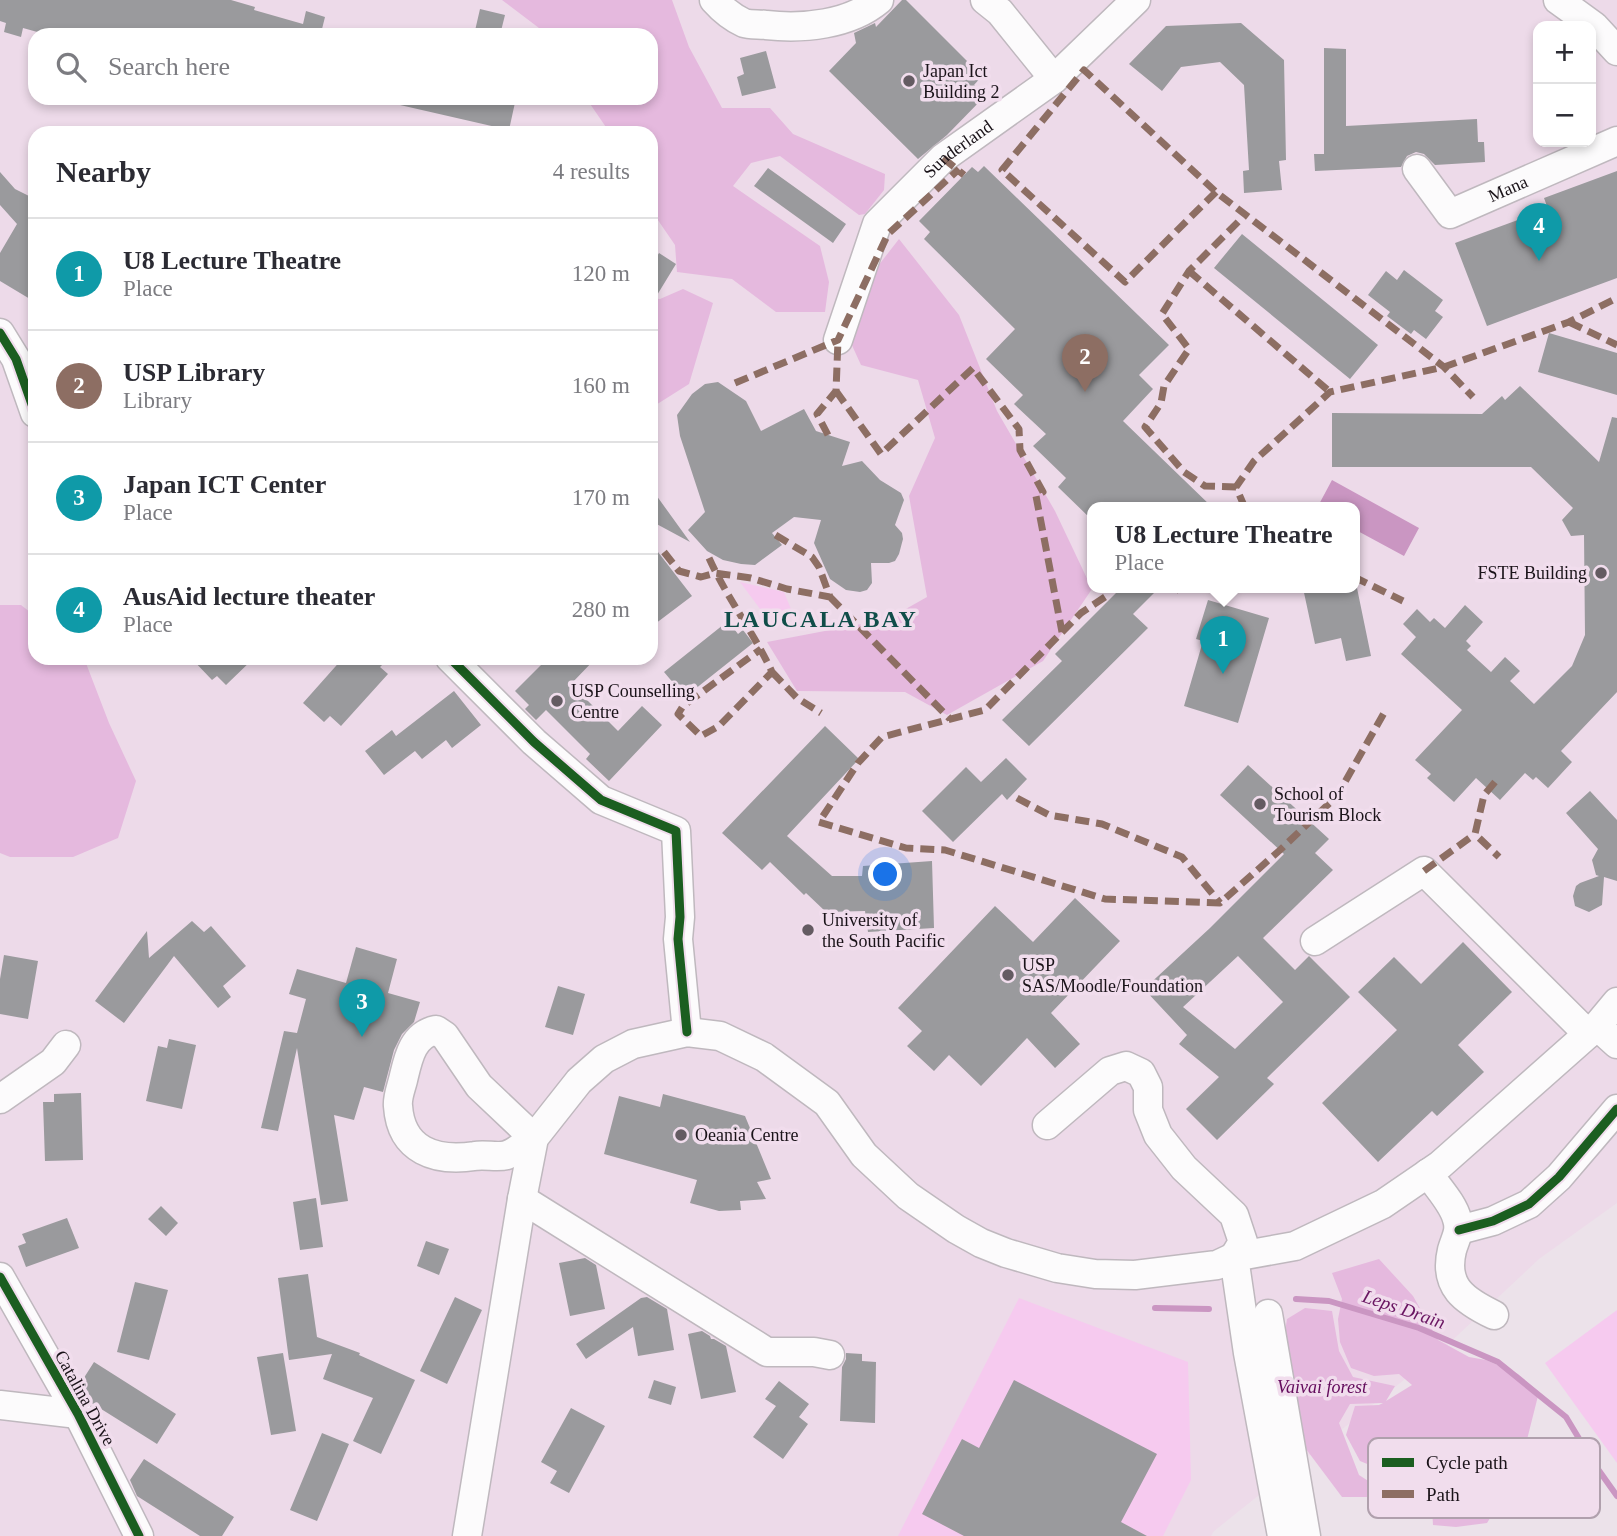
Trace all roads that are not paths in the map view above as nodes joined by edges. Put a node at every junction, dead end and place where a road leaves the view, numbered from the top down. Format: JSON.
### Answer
{"nodes":[{"id":1,"x":714,"y":0,"type":"edge"},
{"id":2,"x":879,"y":0,"type":"edge"},
{"id":3,"x":985,"y":0,"type":"edge"},
{"id":4,"x":1136,"y":0,"type":"edge"},
{"id":5,"x":1558,"y":0,"type":"edge"},
{"id":6,"x":1617,"y":51,"type":"edge"},
{"id":7,"x":1054,"y":79,"type":"junction"},
{"id":8,"x":1617,"y":141,"type":"edge"},
{"id":9,"x":1417,"y":169,"type":"dead end"},
{"id":10,"x":0,"y":333,"type":"edge"},
{"id":11,"x":838,"y":340,"type":"dead end"},
{"id":12,"x":28,"y":393,"type":"edge"},
{"id":13,"x":457,"y":665,"type":"edge"},
{"id":14,"x":1315,"y":941,"type":"dead end"},
{"id":15,"x":1617,"y":1002,"type":"edge"},
{"id":16,"x":687,"y":1032,"type":"junction"},
{"id":17,"x":1601,"y":1035,"type":"edge"},
{"id":18,"x":65,"y":1045,"type":"dead end"},
{"id":19,"x":0,"y":1099,"type":"edge"},
{"id":20,"x":1617,"y":1110,"type":"edge"},
{"id":21,"x":1047,"y":1125,"type":"dead end"},
{"id":22,"x":534,"y":1138,"type":"junction"},
{"id":23,"x":1428,"y":1173,"type":"junction"},
{"id":24,"x":522,"y":1199,"type":"junction"},
{"id":25,"x":1459,"y":1230,"type":"junction"},
{"id":26,"x":1234,"y":1257,"type":"junction"},
{"id":27,"x":0,"y":1277,"type":"edge"},
{"id":28,"x":1268,"y":1314,"type":"dead end"},
{"id":29,"x":1494,"y":1315,"type":"dead end"},
{"id":30,"x":830,"y":1355,"type":"dead end"},
{"id":31,"x":0,"y":1405,"type":"edge"},
{"id":32,"x":78,"y":1414,"type":"junction"},
{"id":33,"x":139,"y":1536,"type":"edge"},
{"id":34,"x":467,"y":1536,"type":"edge"},
{"id":35,"x":1282,"y":1536,"type":"edge"},
{"id":36,"x":1306,"y":1536,"type":"edge"}],
"edges":[{"from":1,"to":2,"type":"street"},
{"from":3,"to":7,"type":"street"},
{"from":4,"to":7,"type":"street","name":"Sunderland"},
{"from":5,"to":6,"type":"street"},
{"from":7,"to":11,"type":"street","name":"Sunderland"},
{"from":8,"to":9,"type":"street","name":"Mana"},
{"from":10,"to":12,"type":"street"},
{"from":13,"to":16,"type":"street"},
{"from":14,"to":17,"type":"street"},
{"from":15,"to":17,"type":"street"},
{"from":16,"to":22,"type":"street"},
{"from":16,"to":26,"type":"street"},
{"from":17,"to":23,"type":"street"},
{"from":18,"to":19,"type":"street"},
{"from":20,"to":25,"type":"street"},
{"from":21,"to":26,"type":"street"},
{"from":22,"to":22,"type":"street"},
{"from":22,"to":24,"type":"street"},
{"from":23,"to":25,"type":"street"},
{"from":23,"to":26,"type":"street"},
{"from":24,"to":30,"type":"street"},
{"from":24,"to":34,"type":"street"},
{"from":25,"to":29,"type":"street"},
{"from":26,"to":35,"type":"street"},
{"from":27,"to":32,"type":"street","name":"Catalina Drive"},
{"from":28,"to":36,"type":"street"},
{"from":31,"to":32,"type":"street"},
{"from":32,"to":33,"type":"street","name":"Catalina Drive"}]}
